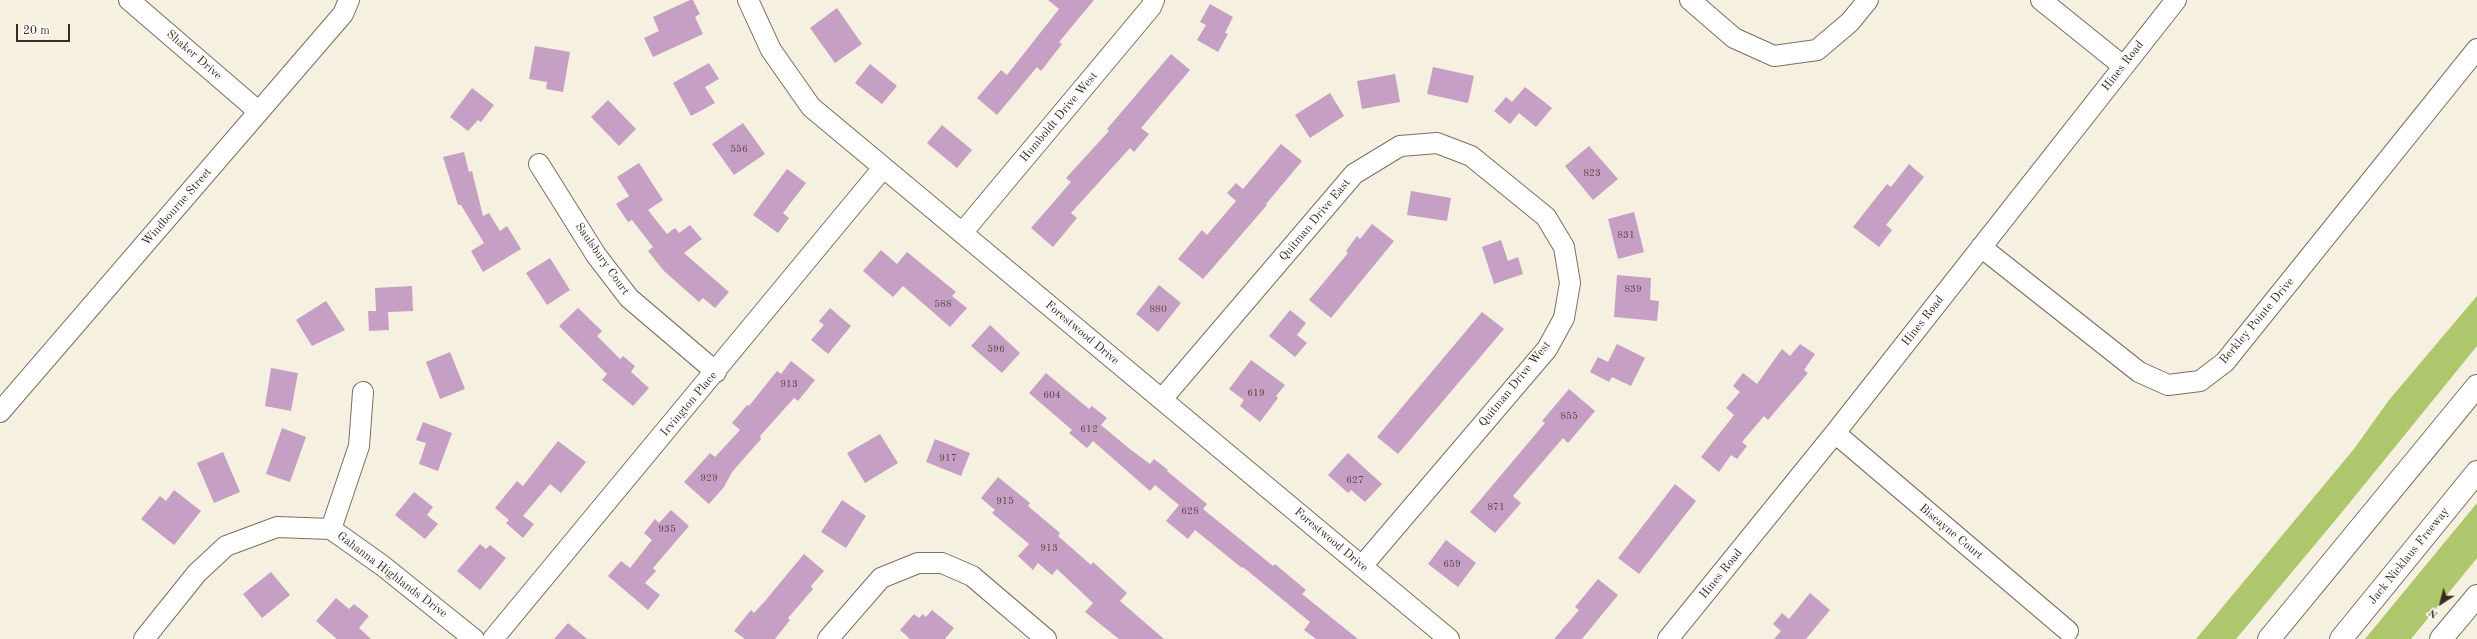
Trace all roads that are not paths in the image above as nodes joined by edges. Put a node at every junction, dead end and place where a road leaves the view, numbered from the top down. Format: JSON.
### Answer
{"nodes":[{"id":1,"x":129,"y":0,"type":"edge"},
{"id":2,"x":349,"y":0,"type":"edge"},
{"id":3,"x":748,"y":0,"type":"edge"},
{"id":4,"x":1154,"y":0,"type":"edge"},
{"id":5,"x":1690,"y":0,"type":"edge"},
{"id":6,"x":1868,"y":0,"type":"edge"},
{"id":7,"x":2041,"y":0,"type":"edge"},
{"id":8,"x":2176,"y":0,"type":"edge"},
{"id":9,"x":2477,"y":49,"type":"edge"},
{"id":10,"x":2123,"y":66,"type":"junction"},
{"id":11,"x":258,"y":111,"type":"junction"},
{"id":12,"x":539,"y":164,"type":"dead end"},
{"id":13,"x":883,"y":168,"type":"junction"},
{"id":14,"x":1509,"y":186,"type":"joint"},
{"id":15,"x":962,"y":232,"type":"junction"},
{"id":16,"x":1981,"y":247,"type":"junction"},
{"id":17,"x":716,"y":372,"type":"junction"},
{"id":18,"x":2477,"y":386,"type":"edge"},
{"id":19,"x":363,"y":392,"type":"dead end"},
{"id":20,"x":1162,"y":399,"type":"junction"},
{"id":21,"x":0,"y":412,"type":"edge"},
{"id":22,"x":1835,"y":433,"type":"junction"},
{"id":23,"x":2477,"y":472,"type":"edge"},
{"id":24,"x":331,"y":529,"type":"junction"},
{"id":25,"x":1362,"y":566,"type":"junction"},
{"id":26,"x":2477,"y":596,"type":"edge"},
{"id":27,"x":2068,"y":631,"type":"dead end"},
{"id":28,"x":144,"y":639,"type":"edge"},
{"id":29,"x":474,"y":639,"type":"edge"},
{"id":30,"x":494,"y":639,"type":"edge"},
{"id":31,"x":828,"y":639,"type":"edge"},
{"id":32,"x":1046,"y":639,"type":"edge"},
{"id":33,"x":1449,"y":639,"type":"edge"},
{"id":34,"x":1668,"y":639,"type":"edge"},
{"id":35,"x":2269,"y":639,"type":"edge"},
{"id":36,"x":2340,"y":639,"type":"edge"},
{"id":37,"x":2441,"y":639,"type":"edge"}],
"edges":[{"from":1,"to":11,"type":"street","name":"Shaker Drive"},
{"from":2,"to":11,"type":"street","name":"Windbourne Street"},
{"from":3,"to":13,"type":"street","name":"Forestwood Drive"},
{"from":4,"to":15,"type":"street","name":"Humboldt Drive West"},
{"from":5,"to":6,"type":"street"},
{"from":7,"to":10,"type":"street"},
{"from":8,"to":10,"type":"street","name":"Hines Road"},
{"from":9,"to":16,"type":"street","name":"Berkley Pointe Drive"},
{"from":10,"to":16,"type":"street","name":"Hines Road"},
{"from":11,"to":21,"type":"street","name":"Windbourne Street"},
{"from":12,"to":17,"type":"street","name":"Saulsbury Court"},
{"from":13,"to":15,"type":"street","name":"Forestwood Drive"},
{"from":13,"to":17,"type":"street","name":"Irvington Place"},
{"from":14,"to":20,"type":"street","name":"Quitman Drive East"},
{"from":14,"to":25,"type":"street","name":"Quitman Drive West"},
{"from":15,"to":20,"type":"street","name":"Forestwood Drive"},
{"from":16,"to":22,"type":"street","name":"Hines Road"},
{"from":17,"to":30,"type":"street","name":"Irvington Place"},
{"from":18,"to":35,"type":"highway"},
{"from":19,"to":24,"type":"street"},
{"from":20,"to":25,"type":"street","name":"Forestwood Drive"},
{"from":22,"to":27,"type":"street","name":"Biscayne Court"},
{"from":22,"to":34,"type":"street","name":"Hines Road"},
{"from":23,"to":36,"type":"highway","name":"Jack Nicklaus Freeway"},
{"from":24,"to":28,"type":"street","name":"Gahanna Highlands Drive"},
{"from":24,"to":29,"type":"street","name":"Gahanna Highlands Drive"},
{"from":25,"to":33,"type":"street","name":"Forestwood Drive"},
{"from":26,"to":37,"type":"highway"},
{"from":31,"to":32,"type":"street"}]}
